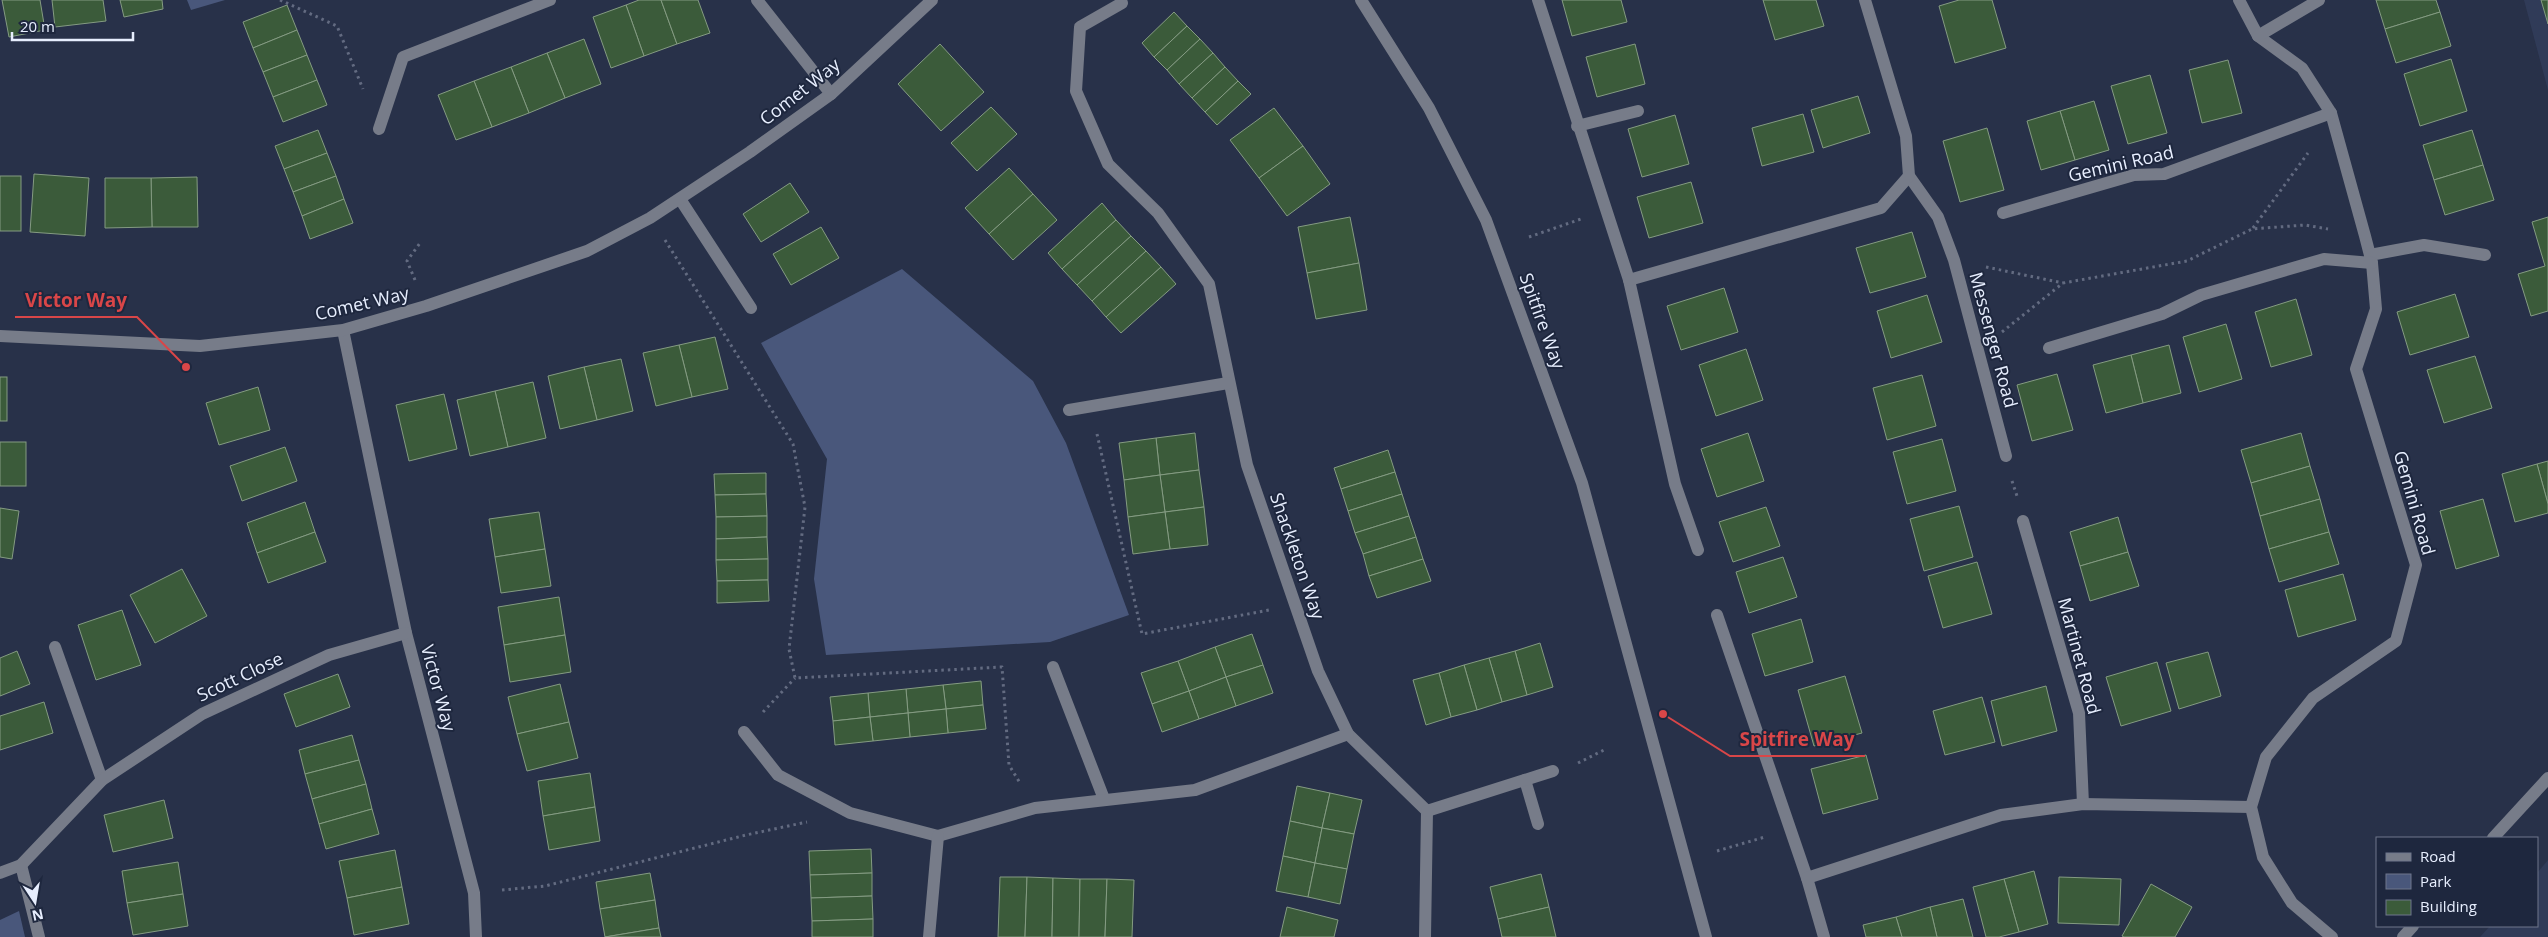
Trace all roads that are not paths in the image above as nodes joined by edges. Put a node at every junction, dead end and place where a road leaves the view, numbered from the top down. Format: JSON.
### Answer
{"nodes":[{"id":1,"x":550,"y":0,"type":"edge"},
{"id":2,"x":757,"y":0,"type":"edge"},
{"id":3,"x":932,"y":0,"type":"edge"},
{"id":4,"x":1361,"y":0,"type":"edge"},
{"id":5,"x":1538,"y":0,"type":"edge"},
{"id":6,"x":1865,"y":0,"type":"edge"},
{"id":7,"x":2239,"y":0,"type":"edge"},
{"id":8,"x":2319,"y":0,"type":"edge"},
{"id":9,"x":1122,"y":3,"type":"dead end"},
{"id":10,"x":2258,"y":36,"type":"junction"},
{"id":11,"x":831,"y":94,"type":"junction"},
{"id":12,"x":1638,"y":111,"type":"dead end"},
{"id":13,"x":2331,"y":113,"type":"junction"},
{"id":14,"x":1577,"y":126,"type":"junction"},
{"id":15,"x":379,"y":129,"type":"road end"},
{"id":16,"x":1909,"y":176,"type":"junction"},
{"id":17,"x":680,"y":199,"type":"junction"},
{"id":18,"x":2003,"y":213,"type":"dead end"},
{"id":19,"x":2485,"y":255,"type":"dead end"},
{"id":20,"x":2371,"y":259,"type":"junction"},
{"id":21,"x":1629,"y":280,"type":"junction"},
{"id":22,"x":751,"y":308,"type":"dead end"},
{"id":23,"x":343,"y":330,"type":"junction"},
{"id":24,"x":0,"y":336,"type":"edge"},
{"id":25,"x":2049,"y":348,"type":"dead end"},
{"id":26,"x":1228,"y":384,"type":"junction"},
{"id":27,"x":1069,"y":410,"type":"dead end"},
{"id":28,"x":2006,"y":456,"type":"road end"},
{"id":29,"x":2023,"y":521,"type":"road end"},
{"id":30,"x":1698,"y":550,"type":"dead end"},
{"id":31,"x":1717,"y":615,"type":"dead end"},
{"id":32,"x":406,"y":633,"type":"junction"},
{"id":33,"x":55,"y":647,"type":"dead end"},
{"id":34,"x":1053,"y":667,"type":"dead end"},
{"id":35,"x":744,"y":732,"type":"road end"},
{"id":36,"x":1348,"y":734,"type":"junction"},
{"id":37,"x":1553,"y":771,"type":"dead end"},
{"id":38,"x":2548,"y":778,"type":"edge"},
{"id":39,"x":102,"y":780,"type":"junction"},
{"id":40,"x":1525,"y":780,"type":"junction"},
{"id":41,"x":1104,"y":798,"type":"junction"},
{"id":42,"x":2083,"y":804,"type":"junction"},
{"id":43,"x":2251,"y":807,"type":"junction"},
{"id":44,"x":1428,"y":811,"type":"junction"},
{"id":45,"x":1538,"y":824,"type":"dead end"},
{"id":46,"x":938,"y":836,"type":"junction"},
{"id":47,"x":2494,"y":837,"type":"edge"},
{"id":48,"x":21,"y":865,"type":"junction"},
{"id":49,"x":0,"y":873,"type":"edge"},
{"id":50,"x":1807,"y":878,"type":"junction"},
{"id":51,"x":2412,"y":927,"type":"edge"},
{"id":52,"x":39,"y":937,"type":"edge"},
{"id":53,"x":476,"y":937,"type":"edge"},
{"id":54,"x":929,"y":937,"type":"edge"},
{"id":55,"x":1425,"y":937,"type":"edge"},
{"id":56,"x":1706,"y":937,"type":"edge"},
{"id":57,"x":1824,"y":937,"type":"edge"},
{"id":58,"x":2332,"y":937,"type":"edge"},
{"id":59,"x":2403,"y":937,"type":"edge"}],
"edges":[{"from":1,"to":15,"type":"street"},
{"from":2,"to":11,"type":"street"},
{"from":3,"to":11,"type":"street","name":"Comet Way"},
{"from":4,"to":56,"type":"street","name":"Spitfire Way"},
{"from":5,"to":14,"type":"street"},
{"from":6,"to":16,"type":"street"},
{"from":7,"to":10,"type":"street","name":"Gemini Road"},
{"from":8,"to":10,"type":"street"},
{"from":9,"to":26,"type":"street","name":"Shackleton Way"},
{"from":10,"to":13,"type":"street","name":"Gemini Road"},
{"from":11,"to":17,"type":"street","name":"Comet Way"},
{"from":12,"to":14,"type":"street"},
{"from":13,"to":18,"type":"street","name":"Gemini Road"},
{"from":13,"to":20,"type":"street","name":"Gemini Road"},
{"from":14,"to":21,"type":"street"},
{"from":16,"to":21,"type":"street"},
{"from":16,"to":28,"type":"street","name":"Messenger Road"},
{"from":17,"to":22,"type":"street"},
{"from":17,"to":23,"type":"street","name":"Comet Way"},
{"from":19,"to":20,"type":"street"},
{"from":20,"to":25,"type":"street"},
{"from":20,"to":43,"type":"street","name":"Gemini Road"},
{"from":21,"to":30,"type":"street"},
{"from":23,"to":24,"type":"street","name":"Comet Way"},
{"from":23,"to":32,"type":"street","name":"Victor Way"},
{"from":26,"to":27,"type":"street"},
{"from":26,"to":36,"type":"street","name":"Shackleton Way"},
{"from":29,"to":42,"type":"street","name":"Martinet Road"},
{"from":31,"to":50,"type":"street"},
{"from":32,"to":39,"type":"street","name":"Scott Close"},
{"from":32,"to":53,"type":"street","name":"Victor Way"},
{"from":33,"to":39,"type":"street"},
{"from":34,"to":41,"type":"street"},
{"from":35,"to":46,"type":"street"},
{"from":36,"to":41,"type":"street"},
{"from":36,"to":44,"type":"street","name":"Shackleton Way"},
{"from":37,"to":40,"type":"street"},
{"from":38,"to":47,"type":"street"},
{"from":39,"to":48,"type":"street","name":"Scott Close"},
{"from":40,"to":44,"type":"street"},
{"from":40,"to":45,"type":"street"},
{"from":41,"to":46,"type":"street"},
{"from":42,"to":43,"type":"street"},
{"from":42,"to":50,"type":"street"},
{"from":43,"to":58,"type":"street"},
{"from":44,"to":55,"type":"street"},
{"from":46,"to":54,"type":"street"},
{"from":48,"to":49,"type":"street","name":"Scott Close"},
{"from":48,"to":52,"type":"street"},
{"from":50,"to":57,"type":"street"},
{"from":51,"to":59,"type":"street"}]}
